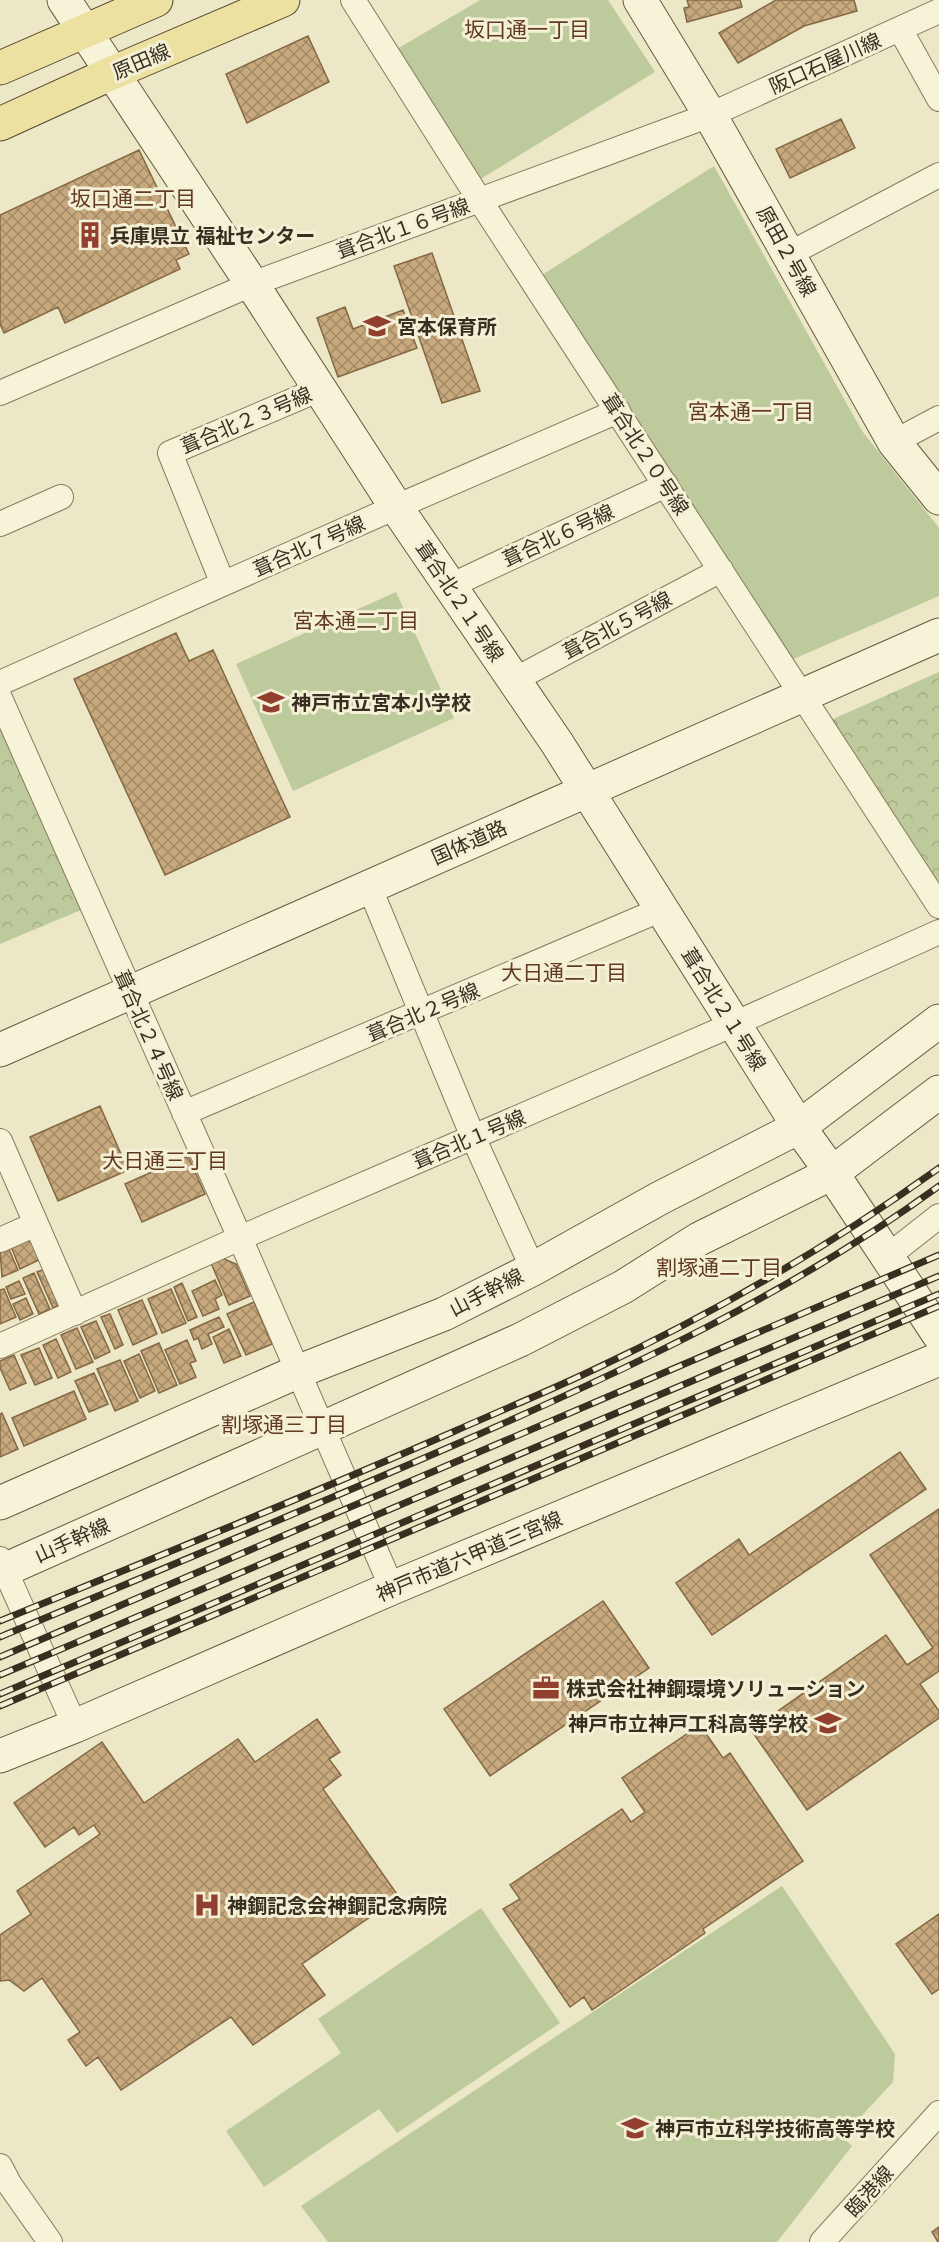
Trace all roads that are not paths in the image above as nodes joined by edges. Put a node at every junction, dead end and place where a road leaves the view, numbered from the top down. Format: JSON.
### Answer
{"nodes":[{"id":1,"x":64,"y":0,"type":"edge"},
{"id":2,"x":156,"y":0,"type":"edge"},
{"id":3,"x":283,"y":0,"type":"edge"},
{"id":4,"x":353,"y":0,"type":"edge"},
{"id":5,"x":639,"y":0,"type":"edge"},
{"id":6,"x":939,"y":11,"type":"edge"},
{"id":7,"x":900,"y":29,"type":"junction"},
{"id":8,"x":84,"y":31,"type":"junction"},
{"id":9,"x":0,"y":68,"type":"edge"},
{"id":10,"x":112,"y":73,"type":"junction"},
{"id":11,"x":939,"y":99,"type":"edge"},
{"id":12,"x":710,"y":115,"type":"junction"},
{"id":13,"x":0,"y":124,"type":"edge"},
{"id":14,"x":939,"y":176,"type":"edge"},
{"id":15,"x":479,"y":199,"type":"junction"},
{"id":16,"x":789,"y":254,"type":"junction"},
{"id":17,"x":252,"y":284,"type":"junction"},
{"id":18,"x":320,"y":389,"type":"junction"},
{"id":19,"x":0,"y":393,"type":"edge"},
{"id":20,"x":618,"y":411,"type":"junction"},
{"id":21,"x":939,"y":418,"type":"edge"},
{"id":22,"x":894,"y":442,"type":"junction"},
{"id":23,"x":666,"y":485,"type":"junction"},
{"id":24,"x":61,"y":496,"type":"dead end"},
{"id":25,"x":939,"y":498,"type":"edge"},
{"id":26,"x":396,"y":507,"type":"junction"},
{"id":27,"x":0,"y":525,"type":"edge"},
{"id":28,"x":721,"y":570,"type":"junction"},
{"id":29,"x":223,"y":584,"type":"junction"},
{"id":30,"x":450,"y":586,"type":"junction"},
{"id":31,"x":939,"y":635,"type":"edge"},
{"id":32,"x":514,"y":680,"type":"junction"},
{"id":33,"x":0,"y":683,"type":"edge"},
{"id":34,"x":802,"y":697,"type":"junction"},
{"id":35,"x":0,"y":698,"type":"edge"},
{"id":36,"x":587,"y":790,"type":"junction"},
{"id":37,"x":369,"y":886,"type":"junction"},
{"id":38,"x":939,"y":906,"type":"edge"},
{"id":39,"x":662,"y":909,"type":"junction"},
{"id":40,"x":939,"y":932,"type":"edge"},
{"id":41,"x":130,"y":992,"type":"junction"},
{"id":42,"x":422,"y":1013,"type":"junction"},
{"id":43,"x":939,"y":1021,"type":"edge"},
{"id":44,"x":734,"y":1024,"type":"junction"},
{"id":45,"x":0,"y":1050,"type":"edge"},
{"id":46,"x":939,"y":1092,"type":"edge"},
{"id":47,"x":184,"y":1113,"type":"junction"},
{"id":48,"x":799,"y":1127,"type":"junction"},
{"id":49,"x":473,"y":1137,"type":"junction"},
{"id":50,"x":0,"y":1141,"type":"edge"},
{"id":51,"x":832,"y":1173,"type":"junction"},
{"id":52,"x":9,"y":1186,"type":"edge"},
{"id":53,"x":939,"y":1216,"type":"edge"},
{"id":54,"x":36,"y":1224,"type":"junction"},
{"id":55,"x":240,"y":1238,"type":"junction"},
{"id":56,"x":0,"y":1240,"type":"edge"},
{"id":57,"x":887,"y":1257,"type":"junction"},
{"id":58,"x":533,"y":1269,"type":"junction"},
{"id":59,"x":75,"y":1313,"type":"junction"},
{"id":60,"x":939,"y":1335,"type":"edge"},
{"id":61,"x":0,"y":1346,"type":"edge"},
{"id":62,"x":939,"y":1359,"type":"edge"},
{"id":63,"x":297,"y":1372,"type":"junction"},
{"id":64,"x":322,"y":1429,"type":"junction"},
{"id":65,"x":0,"y":1503,"type":"edge"},
{"id":66,"x":2,"y":1566,"type":"edge"},
{"id":67,"x":392,"y":1588,"type":"junction"},
{"id":68,"x":75,"y":1726,"type":"junction"},
{"id":69,"x":0,"y":1756,"type":"edge"},
{"id":70,"x":939,"y":2113,"type":"edge"},
{"id":71,"x":3,"y":2181,"type":"edge"},
{"id":72,"x":50,"y":2242,"type":"edge"},
{"id":73,"x":822,"y":2242,"type":"edge"}],
"edges":[{"from":1,"to":8,"type":"street","name":"葺合北２１号線"},
{"from":2,"to":8,"type":"main road"},
{"from":3,"to":10,"type":"main road","name":"原田線"},
{"from":4,"to":15,"type":"street","name":"葺合北２０号線"},
{"from":5,"to":12,"type":"street","name":"原田２号線"},
{"from":6,"to":7,"type":"street","name":"阪口石屋川線"},
{"from":7,"to":11,"type":"street"},
{"from":7,"to":12,"type":"street","name":"阪口石屋川線"},
{"from":8,"to":9,"type":"main road"},
{"from":8,"to":10,"type":"street","name":"葺合北２１号線"},
{"from":10,"to":13,"type":"main road","name":"原田線"},
{"from":10,"to":17,"type":"street","name":"葺合北２１号線"},
{"from":12,"to":15,"type":"street","name":"葺合北１６号線"},
{"from":12,"to":16,"type":"street","name":"原田２号線"},
{"from":14,"to":16,"type":"street"},
{"from":15,"to":17,"type":"street","name":"葺合北１６号線"},
{"from":15,"to":20,"type":"street","name":"葺合北２０号線"},
{"from":16,"to":22,"type":"street","name":"原田２号線"},
{"from":17,"to":18,"type":"street","name":"葺合北２１号線"},
{"from":17,"to":19,"type":"street","name":"葺合北１６号線"},
{"from":18,"to":26,"type":"street","name":"葺合北２１号線"},
{"from":18,"to":29,"type":"street","name":"葺合北２３号線"},
{"from":20,"to":23,"type":"street","name":"葺合北２０号線"},
{"from":20,"to":26,"type":"street","name":"葺合北７号線"},
{"from":21,"to":22,"type":"street"},
{"from":22,"to":25,"type":"street","name":"原田２号線"},
{"from":23,"to":28,"type":"street","name":"葺合北２０号線"},
{"from":23,"to":30,"type":"street","name":"葺合北６号線"},
{"from":24,"to":27,"type":"street"},
{"from":26,"to":29,"type":"street","name":"葺合北７号線"},
{"from":26,"to":30,"type":"street","name":"葺合北２１号線"},
{"from":28,"to":32,"type":"street","name":"葺合北５号線"},
{"from":28,"to":34,"type":"street","name":"葺合北２０号線"},
{"from":29,"to":33,"type":"street","name":"葺合北７号線"},
{"from":30,"to":32,"type":"street","name":"葺合北２１号線"},
{"from":31,"to":34,"type":"street","name":"国体道路"},
{"from":32,"to":36,"type":"street","name":"葺合北２１号線"},
{"from":34,"to":36,"type":"street","name":"国体道路"},
{"from":34,"to":38,"type":"street","name":"葺合北２０号線"},
{"from":35,"to":41,"type":"street","name":"葺合北２４号線"},
{"from":36,"to":37,"type":"street","name":"国体道路"},
{"from":36,"to":39,"type":"street","name":"葺合北２１号線"},
{"from":37,"to":41,"type":"street","name":"国体道路"},
{"from":37,"to":42,"type":"street"},
{"from":39,"to":42,"type":"street","name":"葺合北２号線"},
{"from":39,"to":44,"type":"street","name":"葺合北２１号線"},
{"from":40,"to":44,"type":"street","name":"葺合北１号線"},
{"from":41,"to":45,"type":"street","name":"国体道路"},
{"from":41,"to":47,"type":"street","name":"葺合北２４号線"},
{"from":42,"to":47,"type":"street","name":"葺合北２号線"},
{"from":42,"to":49,"type":"street"},
{"from":43,"to":48,"type":"street","name":"山手幹線"},
{"from":44,"to":48,"type":"street","name":"葺合北２１号線"},
{"from":44,"to":49,"type":"street","name":"葺合北１号線"},
{"from":46,"to":51,"type":"street","name":"山手幹線"},
{"from":47,"to":55,"type":"street","name":"葺合北２４号線"},
{"from":48,"to":51,"type":"street","name":"葺合北２１号線"},
{"from":48,"to":58,"type":"street","name":"山手幹線"},
{"from":49,"to":55,"type":"street","name":"葺合北１号線"},
{"from":49,"to":58,"type":"street"},
{"from":50,"to":52,"type":"street"},
{"from":51,"to":57,"type":"street","name":"葺合北２１号線"},
{"from":51,"to":64,"type":"street","name":"山手幹線"},
{"from":52,"to":54,"type":"street"},
{"from":53,"to":57,"type":"street"},
{"from":54,"to":56,"type":"street"},
{"from":54,"to":59,"type":"street"},
{"from":55,"to":59,"type":"street","name":"葺合北１号線"},
{"from":55,"to":63,"type":"street","name":"葺合北２４号線"},
{"from":57,"to":60,"type":"street","name":"葺合北２１号線"},
{"from":58,"to":63,"type":"street","name":"山手幹線"},
{"from":59,"to":61,"type":"street","name":"葺合北１号線"},
{"from":62,"to":67,"type":"street","name":"神戸市道六甲道三宮線"},
{"from":63,"to":64,"type":"street","name":"葺合北２４号線"},
{"from":63,"to":65,"type":"street","name":"山手幹線"},
{"from":64,"to":66,"type":"street","name":"山手幹線"},
{"from":64,"to":67,"type":"street","name":"葺合北２４号線"},
{"from":66,"to":68,"type":"street"},
{"from":67,"to":68,"type":"street","name":"神戸市道六甲道三宮線"},
{"from":68,"to":69,"type":"street","name":"神戸市道六甲道三宮線"},
{"from":70,"to":73,"type":"street","name":"臨港線"},
{"from":71,"to":72,"type":"street"}]}
